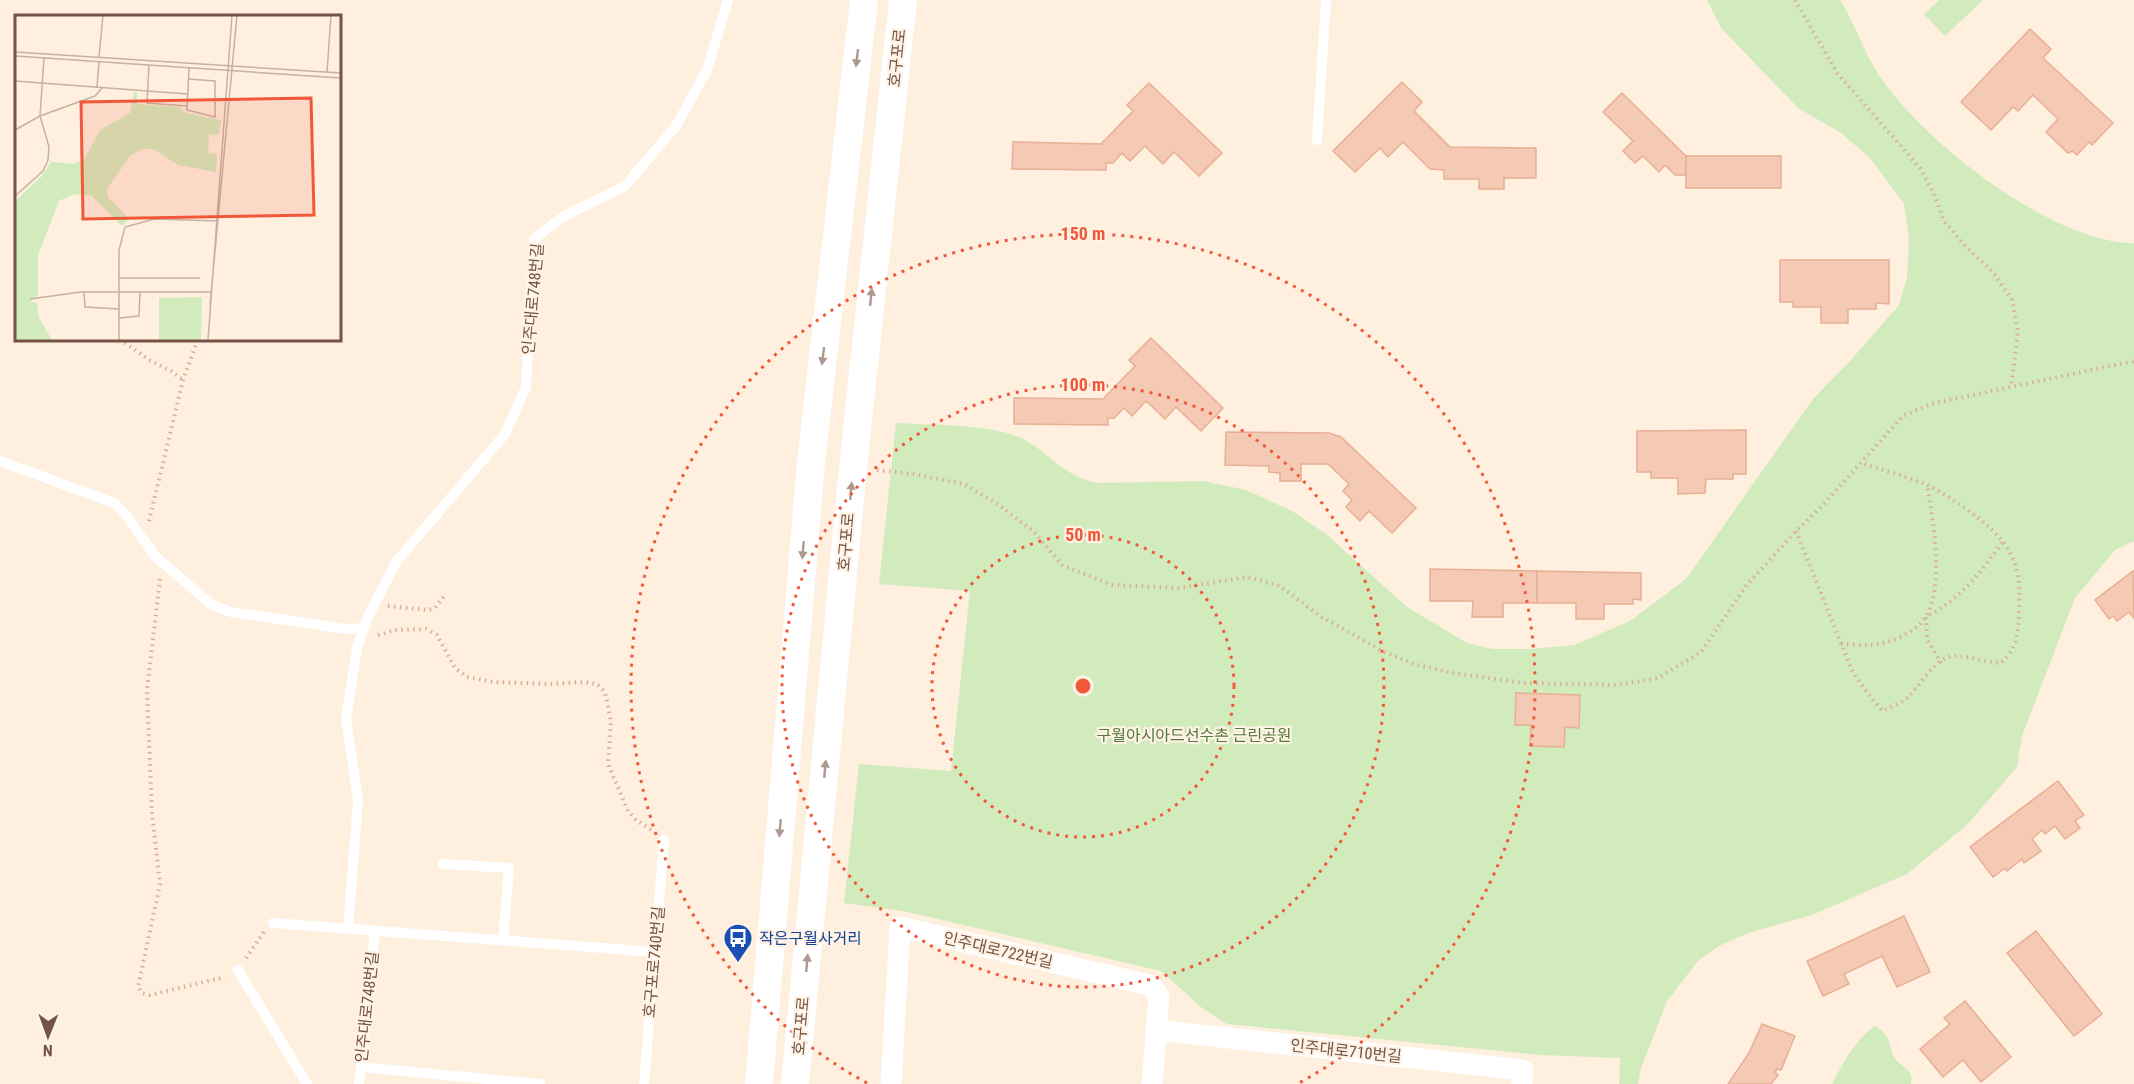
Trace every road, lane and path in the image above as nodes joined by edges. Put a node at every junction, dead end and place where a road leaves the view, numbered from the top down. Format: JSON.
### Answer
{"nodes":[{"id":1,"x":728,"y":0,"type":"edge"},
{"id":2,"x":864,"y":0,"type":"edge"},
{"id":3,"x":903,"y":0,"type":"edge"},
{"id":4,"x":1326,"y":0,"type":"edge"},
{"id":5,"x":1795,"y":0,"type":"edge"},
{"id":6,"x":1317,"y":140,"type":"dead end"},
{"id":7,"x":121,"y":340,"type":"edge"},
{"id":8,"x":198,"y":340,"type":"edge"},
{"id":9,"x":2134,"y":361,"type":"edge"},
{"id":10,"x":183,"y":380,"type":"junction"},
{"id":11,"x":2011,"y":387,"type":"junction"},
{"id":12,"x":0,"y":461,"type":"edge"},
{"id":13,"x":1861,"y":463,"type":"junction"},
{"id":14,"x":853,"y":467,"type":"junction"},
{"id":15,"x":1927,"y":485,"type":"junction"},
{"id":16,"x":1796,"y":531,"type":"junction"},
{"id":17,"x":144,"y":541,"type":"junction"},
{"id":18,"x":2003,"y":541,"type":"junction"},
{"id":19,"x":162,"y":563,"type":"junction"},
{"id":20,"x":444,"y":596,"type":"dead end"},
{"id":21,"x":373,"y":606,"type":"junction"},
{"id":22,"x":1926,"y":617,"type":"junction"},
{"id":23,"x":364,"y":628,"type":"junction"},
{"id":24,"x":1841,"y":644,"type":"junction"},
{"id":25,"x":1941,"y":663,"type":"junction"},
{"id":26,"x":664,"y":840,"type":"joint"},
{"id":27,"x":443,"y":864,"type":"dead end"},
{"id":28,"x":273,"y":923,"type":"joint"},
{"id":29,"x":348,"y":929,"type":"junction"},
{"id":30,"x":375,"y":931,"type":"junction"},
{"id":31,"x":503,"y":940,"type":"junction"},
{"id":32,"x":655,"y":952,"type":"junction"},
{"id":33,"x":237,"y":969,"type":"junction"},
{"id":34,"x":1156,"y":1030,"type":"junction"},
{"id":35,"x":361,"y":1067,"type":"junction"},
{"id":36,"x":308,"y":1084,"type":"edge"},
{"id":37,"x":359,"y":1084,"type":"edge"},
{"id":38,"x":540,"y":1084,"type":"edge"},
{"id":39,"x":644,"y":1084,"type":"edge"},
{"id":40,"x":759,"y":1084,"type":"edge"},
{"id":41,"x":795,"y":1084,"type":"edge"},
{"id":42,"x":891,"y":1084,"type":"edge"},
{"id":43,"x":1152,"y":1084,"type":"edge"},
{"id":44,"x":1522,"y":1084,"type":"edge"}],
"edges":[{"from":1,"to":21,"type":"lane","name":"인주대로748번길"},
{"from":2,"to":40,"type":"main road","one_way":true},
{"from":14,"to":3,"type":"main road","name":"호구포로","one_way":true},
{"from":4,"to":6,"type":"lane"},
{"from":5,"to":11,"type":"path"},
{"from":7,"to":10,"type":"path"},
{"from":8,"to":10,"type":"path"},
{"from":9,"to":11,"type":"path"},
{"from":10,"to":17,"type":"path"},
{"from":11,"to":13,"type":"path"},
{"from":12,"to":17,"type":"lane"},
{"from":13,"to":15,"type":"path"},
{"from":13,"to":16,"type":"path"},
{"from":14,"to":16,"type":"path"},
{"from":41,"to":14,"type":"main road","name":"호구포로","one_way":true},
{"from":15,"to":18,"type":"path"},
{"from":15,"to":22,"type":"path"},
{"from":16,"to":24,"type":"path"},
{"from":17,"to":19,"type":"lane"},
{"from":18,"to":22,"type":"path"},
{"from":18,"to":25,"type":"path"},
{"from":19,"to":23,"type":"lane"},
{"from":19,"to":33,"type":"path"},
{"from":20,"to":21,"type":"path"},
{"from":21,"to":23,"type":"lane","name":"인주대로748번길"},
{"from":22,"to":24,"type":"path"},
{"from":22,"to":25,"type":"path"},
{"from":23,"to":26,"type":"path"},
{"from":23,"to":29,"type":"lane","name":"인주대로748번길"},
{"from":24,"to":25,"type":"path"},
{"from":26,"to":32,"type":"lane","name":"호구포로740번길"},
{"from":27,"to":31,"type":"lane"},
{"from":28,"to":29,"type":"lane","name":"인주대로748번길"},
{"from":28,"to":33,"type":"path"},
{"from":29,"to":30,"type":"lane","name":"인주대로748번길"},
{"from":30,"to":31,"type":"lane","name":"인주대로748번길"},
{"from":30,"to":35,"type":"lane","name":"인주대로748번길"},
{"from":31,"to":32,"type":"lane","name":"인주대로748번길"},
{"from":32,"to":39,"type":"lane","name":"호구포로740번길"},
{"from":33,"to":36,"type":"lane"},
{"from":34,"to":42,"type":"street","name":"인주대로722번길"},
{"from":34,"to":43,"type":"street","name":"인주대로722번길"},
{"from":34,"to":44,"type":"street","name":"인주대로710번길"},
{"from":35,"to":37,"type":"lane","name":"인주대로748번길"},
{"from":35,"to":38,"type":"lane"}]}
